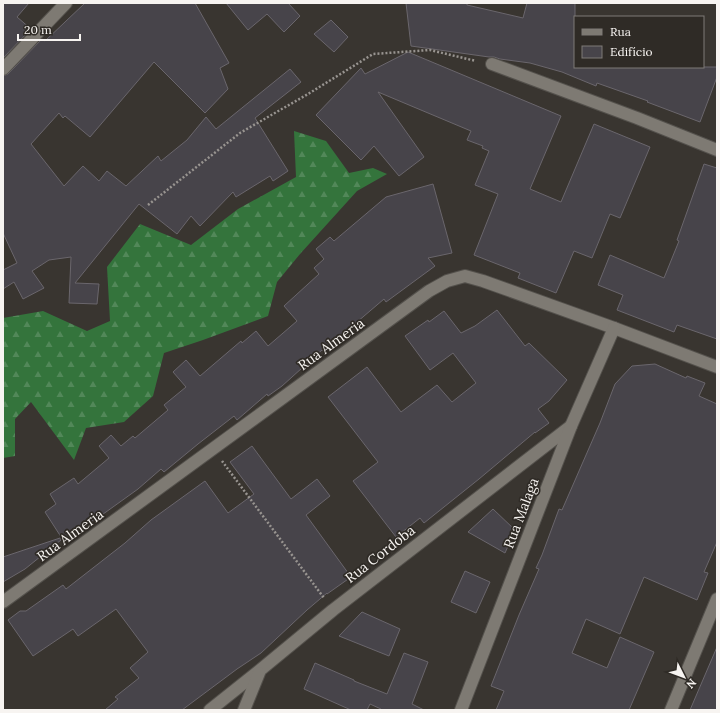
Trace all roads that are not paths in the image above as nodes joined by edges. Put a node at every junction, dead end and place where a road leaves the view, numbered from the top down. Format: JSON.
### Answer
{"nodes":[{"id":1,"x":66,"y":3,"type":"edge"},
{"id":2,"x":492,"y":64,"type":"road end"},
{"id":3,"x":3,"y":69,"type":"edge"},
{"id":4,"x":717,"y":150,"type":"edge"},
{"id":5,"x":614,"y":328,"type":"junction"},
{"id":6,"x":717,"y":367,"type":"edge"},
{"id":7,"x":571,"y":426,"type":"junction"},
{"id":8,"x":717,"y":599,"type":"edge"},
{"id":9,"x":3,"y":602,"type":"edge"},
{"id":10,"x":259,"y":671,"type":"junction"},
{"id":11,"x":210,"y":710,"type":"edge"},
{"id":12,"x":244,"y":710,"type":"edge"},
{"id":13,"x":461,"y":710,"type":"edge"},
{"id":14,"x":671,"y":710,"type":"edge"}],
"edges":[{"from":1,"to":3,"type":"street"},
{"from":2,"to":4,"type":"street"},
{"from":5,"to":6,"type":"street","name":"Rua Almeria"},
{"from":5,"to":7,"type":"street","name":"Rua Malaga"},
{"from":5,"to":9,"type":"street","name":"Rua Almeria"},
{"from":7,"to":10,"type":"street","name":"Rua Cordoba"},
{"from":7,"to":13,"type":"street","name":"Rua Malaga"},
{"from":8,"to":14,"type":"street"},
{"from":10,"to":11,"type":"street","name":"Rua Cordoba"},
{"from":10,"to":12,"type":"street"}]}
